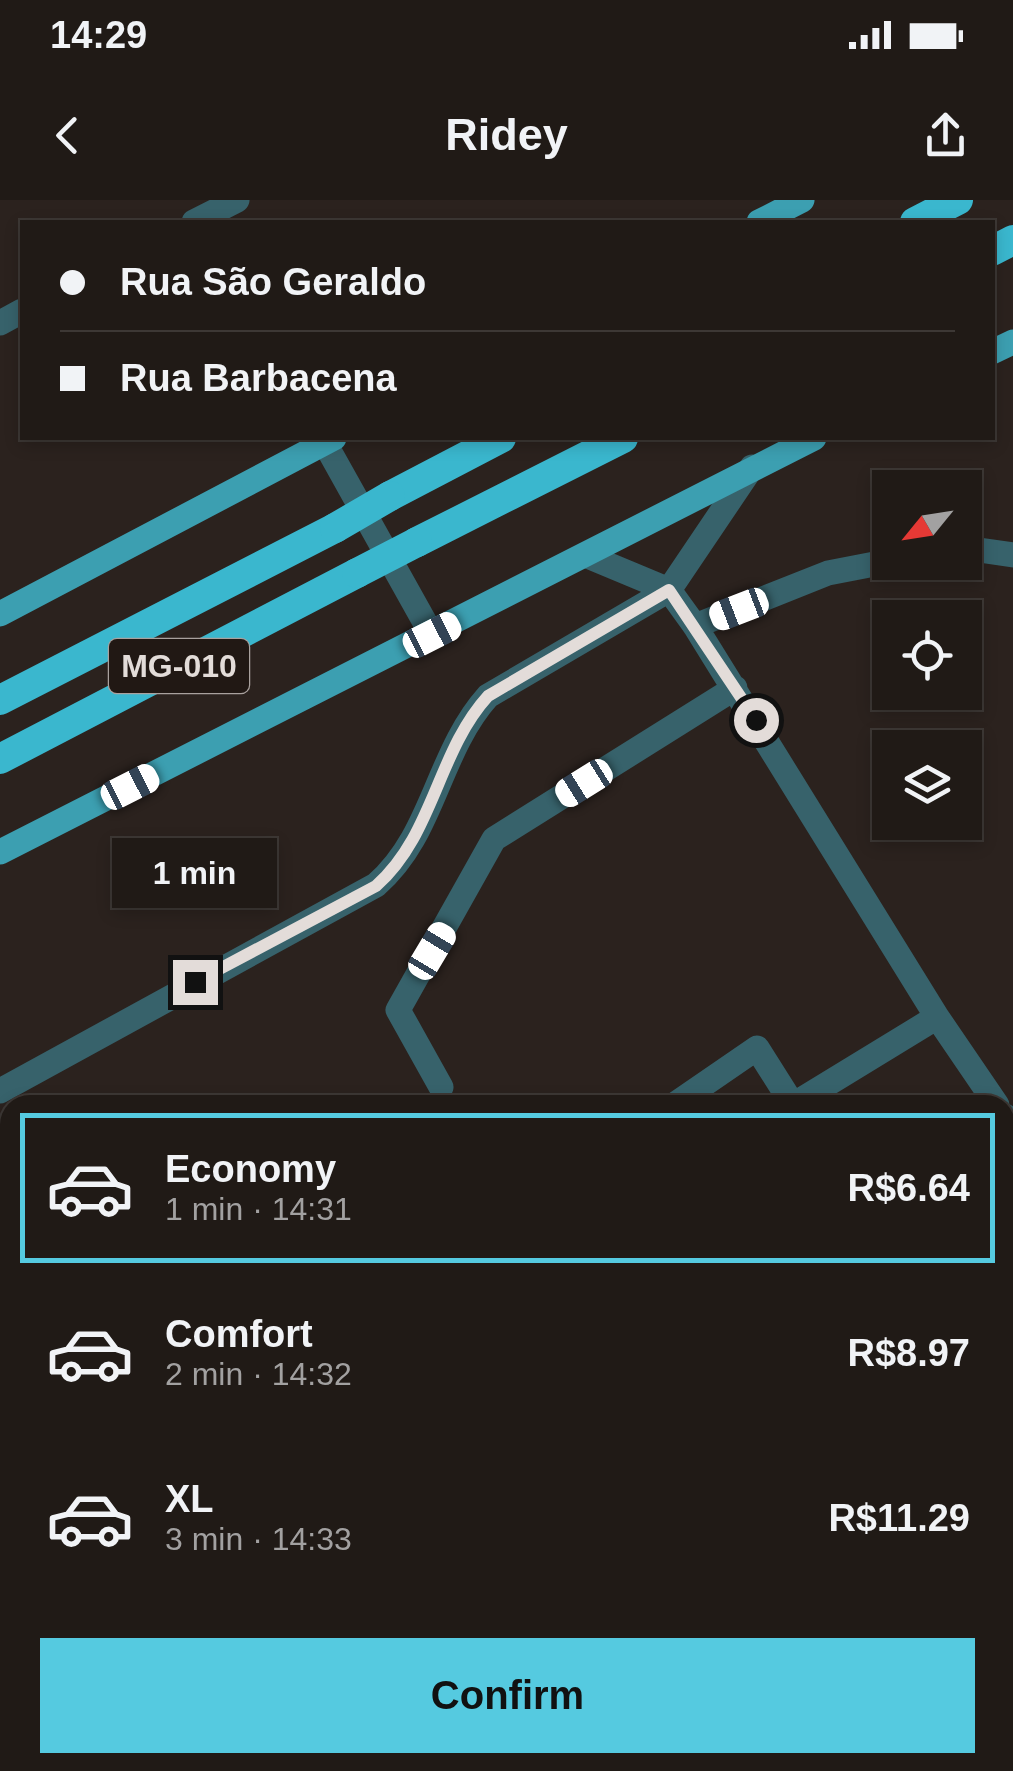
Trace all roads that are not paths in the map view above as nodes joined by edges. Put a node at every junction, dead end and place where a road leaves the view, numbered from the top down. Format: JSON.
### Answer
{"nodes":[{"id":1,"x":236,"y":200,"type":"edge"},
{"id":2,"x":802,"y":200,"type":"edge"},
{"id":3,"x":958,"y":200,"type":"edge"},
{"id":4,"x":769,"y":213,"type":"edge"},
{"id":5,"x":198,"y":216,"type":"edge"},
{"id":6,"x":918,"y":220,"type":"edge"},
{"id":7,"x":325,"y":440,"type":"edge"},
{"id":8,"x":328,"y":440,"type":"edge"},
{"id":9,"x":498,"y":440,"type":"edge"},
{"id":10,"x":618,"y":440,"type":"edge"},
{"id":11,"x":810,"y":440,"type":"edge"},
{"id":12,"x":752,"y":467,"type":"junction"},
{"id":13,"x":982,"y":550,"type":"edge"},
{"id":14,"x":586,"y":554,"type":"junction"},
{"id":15,"x":1013,"y":555,"type":"edge"},
{"id":16,"x":872,"y":564,"type":"edge"},
{"id":17,"x":669,"y":590,"type":"junction"},
{"id":18,"x":0,"y":614,"type":"edge"},
{"id":19,"x":695,"y":626,"type":"junction"},
{"id":20,"x":432,"y":635,"type":"junction"},
{"id":21,"x":736,"y":688,"type":"junction"},
{"id":22,"x":0,"y":700,"type":"edge"},
{"id":23,"x":0,"y":759,"type":"edge"},
{"id":24,"x":0,"y":852,"type":"edge"},
{"id":25,"x":937,"y":1018,"type":"junction"},
{"id":26,"x":440,"y":1088,"type":"dead end"},
{"id":27,"x":0,"y":1090,"type":"edge"},
{"id":28,"x":689,"y":1095,"type":"edge"},
{"id":29,"x":787,"y":1095,"type":"edge"},
{"id":30,"x":810,"y":1095,"type":"edge"},
{"id":31,"x":990,"y":1095,"type":"edge"}],
"edges":[{"from":1,"to":5,"type":"street"},
{"from":2,"to":4,"type":"main road"},
{"from":3,"to":6,"type":"highway"},
{"from":7,"to":18,"type":"main road"},
{"from":8,"to":20,"type":"street"},
{"from":9,"to":22,"type":"highway","name":"MG-010","number":"MG-010","bridge":true},
{"from":10,"to":23,"type":"highway","number":"MG-010","bridge":true},
{"from":11,"to":12,"type":"main road","number":"MG-010"},
{"from":12,"to":14,"type":"main road","number":"MG-010"},
{"from":12,"to":17,"type":"street"},
{"from":13,"to":15,"type":"street"},
{"from":14,"to":17,"type":"street"},
{"from":14,"to":20,"type":"main road","number":"MG-010"},
{"from":16,"to":19,"type":"street"},
{"from":17,"to":19,"type":"street"},
{"from":17,"to":27,"type":"street"},
{"from":19,"to":21,"type":"street"},
{"from":20,"to":24,"type":"main road","number":"MG-010"},
{"from":21,"to":25,"type":"street"},
{"from":21,"to":26,"type":"street"},
{"from":25,"to":30,"type":"street"},
{"from":25,"to":31,"type":"street"},
{"from":28,"to":29,"type":"street"}]}
